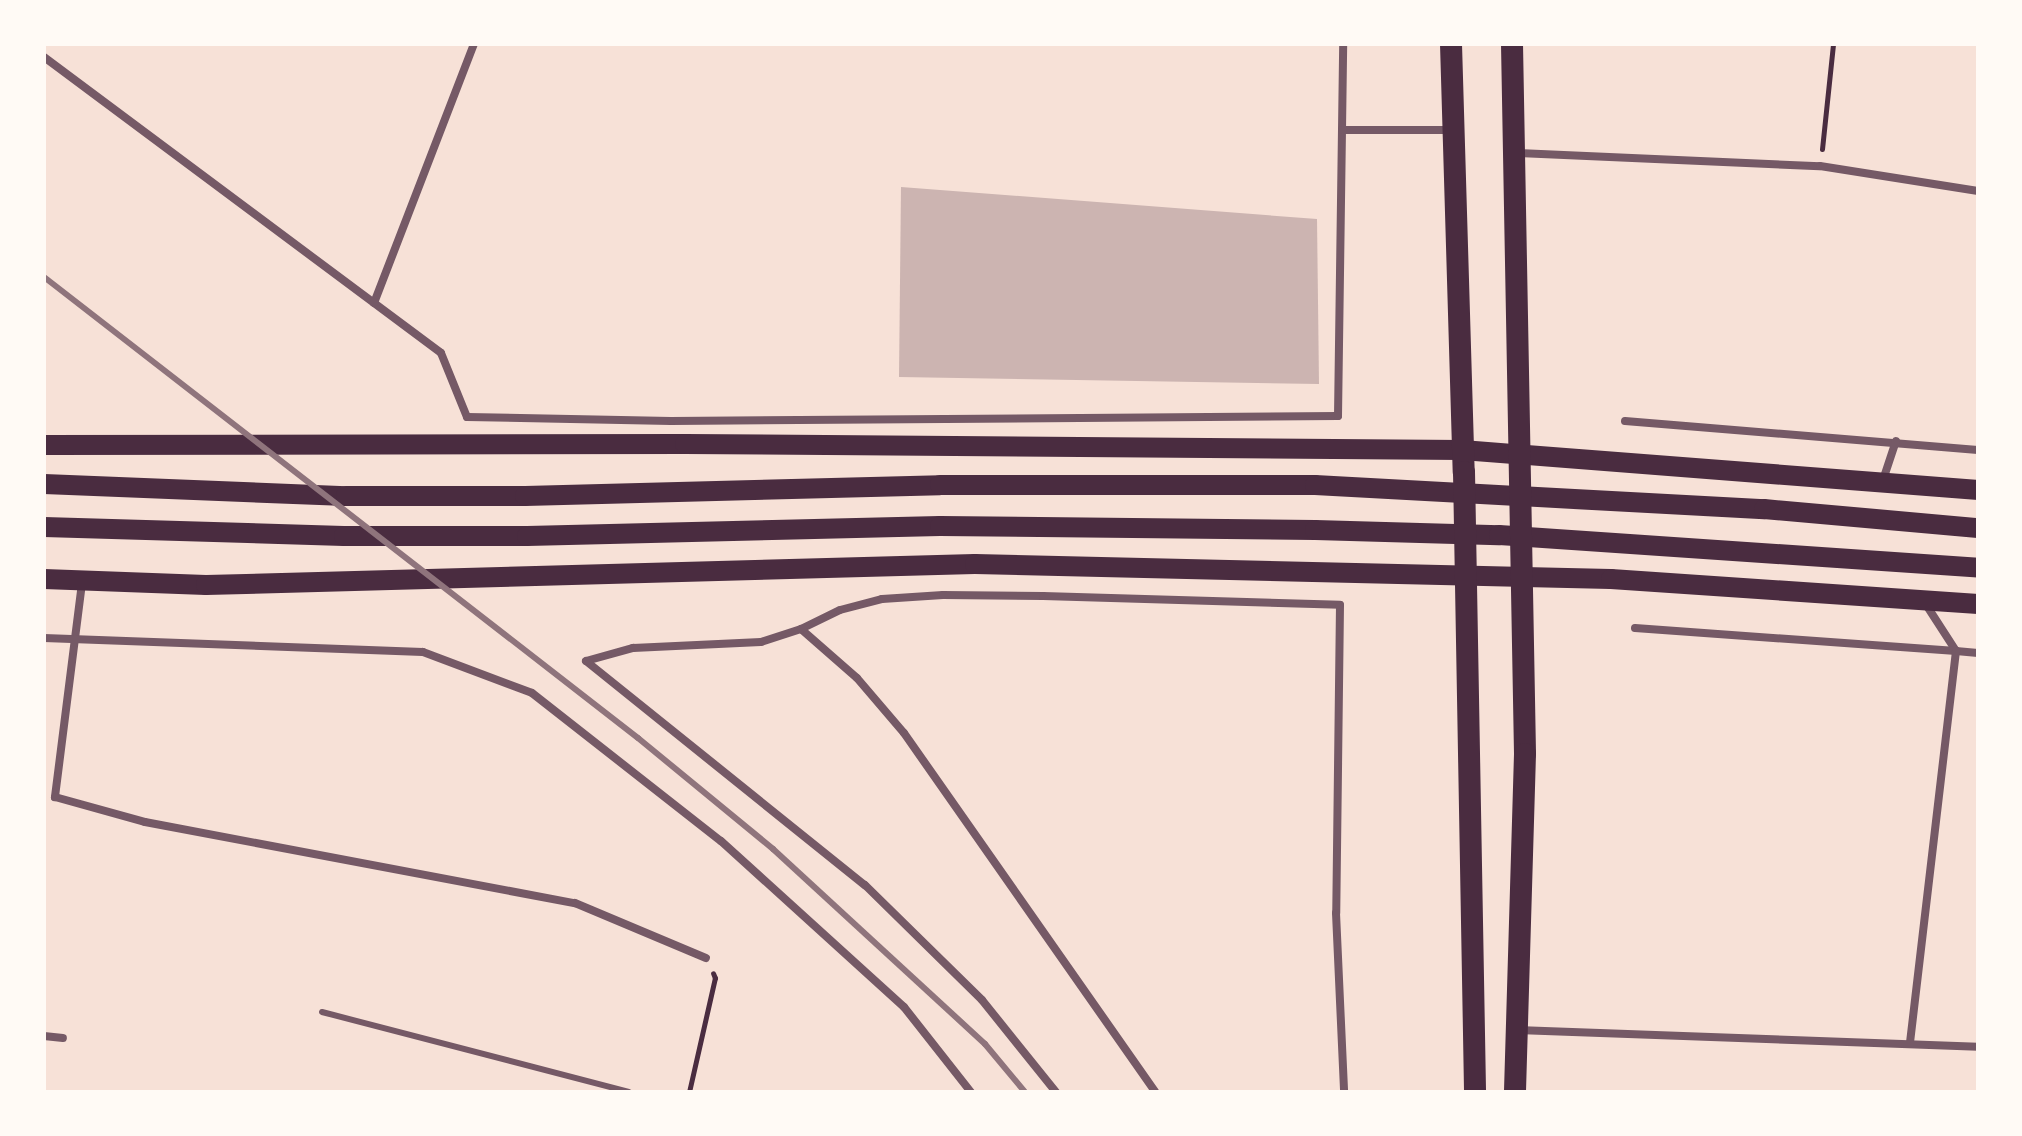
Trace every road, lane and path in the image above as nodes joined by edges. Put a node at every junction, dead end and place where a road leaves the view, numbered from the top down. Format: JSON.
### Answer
{"nodes":[{"id":1,"x":474,"y":44,"type":"edge"},
{"id":2,"x":1343,"y":44,"type":"edge"},
{"id":3,"x":1451,"y":44,"type":"edge"},
{"id":4,"x":1512,"y":44,"type":"edge"},
{"id":5,"x":1833,"y":44,"type":"edge"},
{"id":6,"x":44,"y":57,"type":"edge"},
{"id":7,"x":1342,"y":130,"type":"junction"},
{"id":8,"x":1454,"y":130,"type":"junction"},
{"id":9,"x":1512,"y":153,"type":"junction"},
{"id":10,"x":1820,"y":166,"type":"junction"},
{"id":11,"x":1978,"y":191,"type":"edge"},
{"id":12,"x":374,"y":303,"type":"junction"},
{"id":13,"x":650,"y":420,"type":"junction"},
{"id":14,"x":1625,"y":421,"type":"dead end"},
{"id":15,"x":1896,"y":441,"type":"junction"},
{"id":16,"x":650,"y":444,"type":"junction"},
{"id":17,"x":44,"y":445,"type":"edge"},
{"id":18,"x":1462,"y":450,"type":"junction"},
{"id":19,"x":1978,"y":450,"type":"edge"},
{"id":20,"x":1522,"y":456,"type":"junction"},
{"id":21,"x":1883,"y":480,"type":"junction"},
{"id":22,"x":44,"y":484,"type":"edge"},
{"id":23,"x":1978,"y":490,"type":"edge"},
{"id":24,"x":44,"y":527,"type":"edge"},
{"id":25,"x":1978,"y":528,"type":"edge"},
{"id":26,"x":1978,"y":568,"type":"edge"},
{"id":27,"x":1464,"y":574,"type":"junction"},
{"id":28,"x":1521,"y":577,"type":"junction"},
{"id":29,"x":44,"y":579,"type":"edge"},
{"id":30,"x":82,"y":582,"type":"junction"},
{"id":31,"x":1923,"y":600,"type":"junction"},
{"id":32,"x":1978,"y":604,"type":"edge"},
{"id":33,"x":1635,"y":628,"type":"dead end"},
{"id":34,"x":801,"y":629,"type":"junction"},
{"id":35,"x":44,"y":638,"type":"edge"},
{"id":36,"x":76,"y":641,"type":"junction"},
{"id":37,"x":1956,"y":651,"type":"junction"},
{"id":38,"x":1978,"y":653,"type":"edge"},
{"id":39,"x":706,"y":958,"type":"joint"},
{"id":40,"x":322,"y":1012,"type":"dead end"},
{"id":41,"x":1519,"y":1030,"type":"junction"},
{"id":42,"x":44,"y":1036,"type":"edge"},
{"id":43,"x":63,"y":1038,"type":"dead end"},
{"id":44,"x":1910,"y":1043,"type":"junction"},
{"id":45,"x":1978,"y":1047,"type":"edge"},
{"id":46,"x":629,"y":1092,"type":"edge"},
{"id":47,"x":689,"y":1092,"type":"edge"},
{"id":48,"x":971,"y":1092,"type":"edge"},
{"id":49,"x":1056,"y":1092,"type":"edge"},
{"id":50,"x":1155,"y":1092,"type":"edge"},
{"id":51,"x":1344,"y":1092,"type":"edge"},
{"id":52,"x":1475,"y":1092,"type":"edge"},
{"id":53,"x":1515,"y":1092,"type":"edge"}],
"edges":[{"from":1,"to":12,"type":"street"},
{"from":2,"to":7,"type":"street"},
{"from":3,"to":8,"type":"highway"},
{"from":4,"to":9,"type":"highway"},
{"from":5,"to":10,"type":"path"},
{"from":6,"to":12,"type":"street"},
{"from":7,"to":8,"type":"street"},
{"from":7,"to":13,"type":"street"},
{"from":8,"to":18,"type":"highway"},
{"from":9,"to":10,"type":"street"},
{"from":9,"to":20,"type":"highway"},
{"from":10,"to":11,"type":"street"},
{"from":12,"to":13,"type":"street"},
{"from":13,"to":16,"type":"street"},
{"from":14,"to":15,"type":"street"},
{"from":15,"to":19,"type":"street"},
{"from":15,"to":21,"type":"street"},
{"from":16,"to":17,"type":"main road"},
{"from":16,"to":18,"type":"main road"},
{"from":18,"to":20,"type":"main road"},
{"from":18,"to":27,"type":"highway"},
{"from":20,"to":21,"type":"main road"},
{"from":20,"to":28,"type":"highway"},
{"from":21,"to":23,"type":"main road"},
{"from":22,"to":25,"type":"main road"},
{"from":24,"to":26,"type":"main road"},
{"from":27,"to":28,"type":"main road"},
{"from":27,"to":30,"type":"main road"},
{"from":27,"to":52,"type":"highway"},
{"from":28,"to":31,"type":"main road"},
{"from":28,"to":41,"type":"highway"},
{"from":29,"to":30,"type":"main road"},
{"from":30,"to":36,"type":"street"},
{"from":31,"to":32,"type":"main road"},
{"from":31,"to":37,"type":"street"},
{"from":33,"to":37,"type":"street"},
{"from":34,"to":49,"type":"street"},
{"from":34,"to":50,"type":"street"},
{"from":34,"to":51,"type":"street"},
{"from":35,"to":36,"type":"street"},
{"from":36,"to":39,"type":"street"},
{"from":36,"to":48,"type":"street"},
{"from":37,"to":38,"type":"street"},
{"from":37,"to":44,"type":"street"},
{"from":39,"to":47,"type":"path"},
{"from":40,"to":46,"type":"lane"},
{"from":41,"to":44,"type":"street"},
{"from":41,"to":53,"type":"highway"},
{"from":42,"to":43,"type":"street"},
{"from":44,"to":45,"type":"street"}]}
